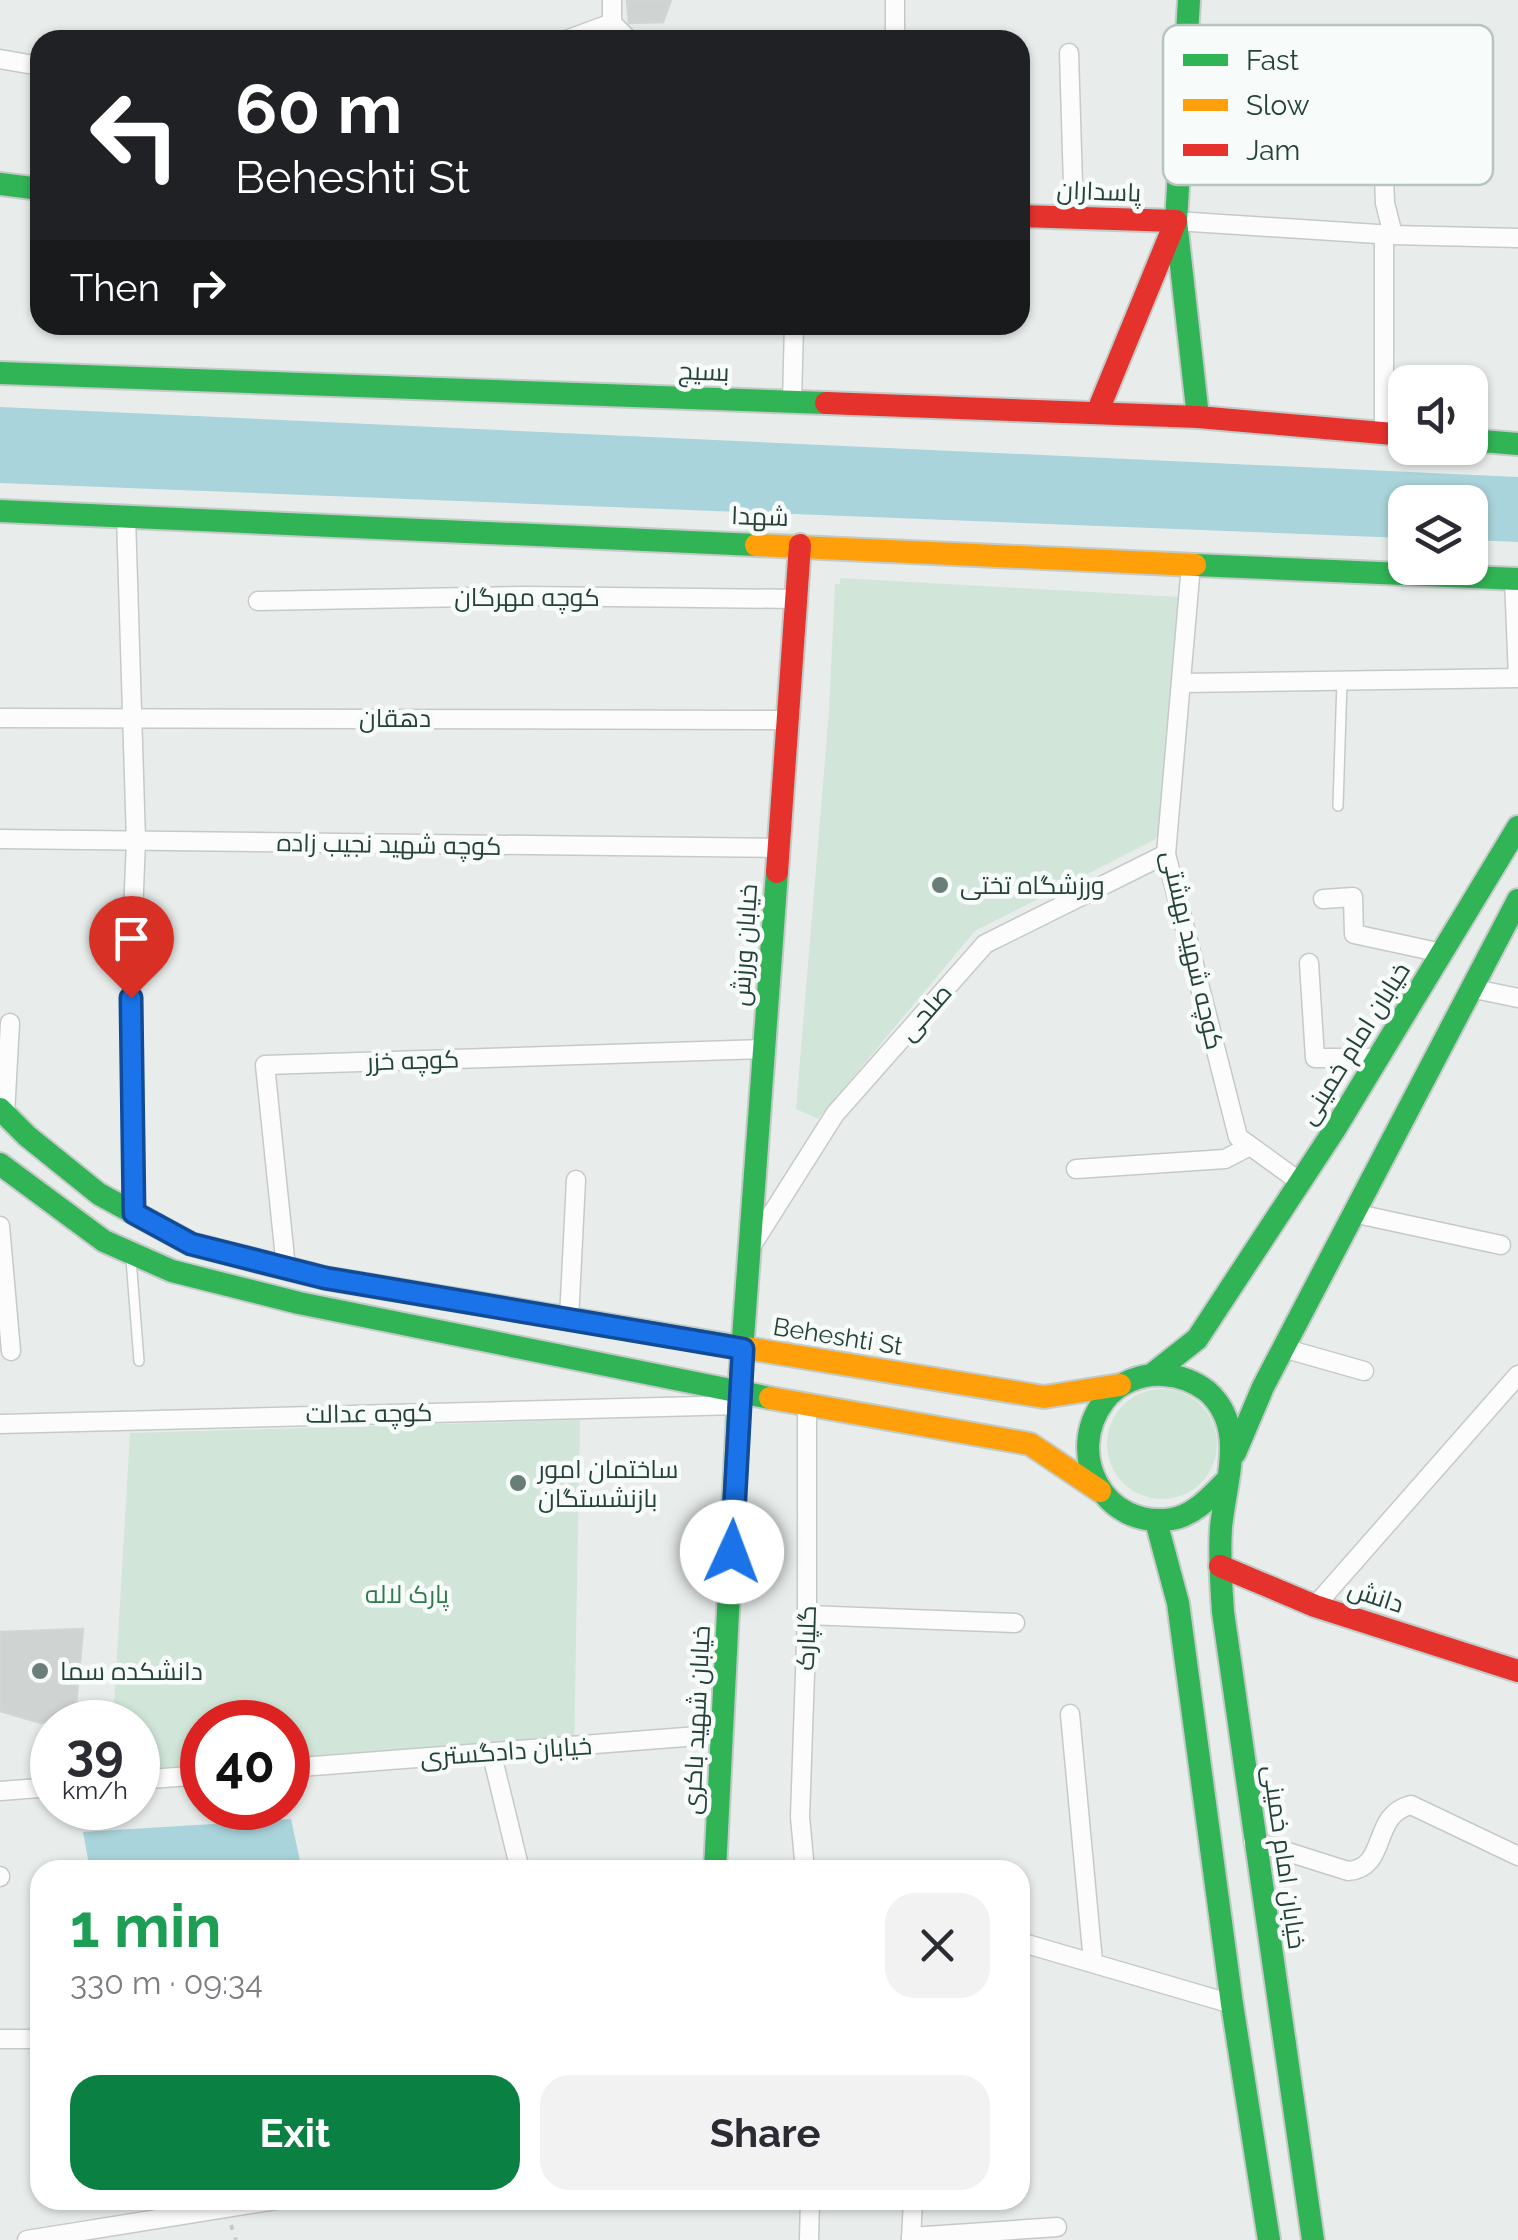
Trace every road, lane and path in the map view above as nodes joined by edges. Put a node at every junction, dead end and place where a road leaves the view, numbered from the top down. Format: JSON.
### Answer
{"nodes":[{"id":1,"x":612,"y":0,"type":"edge"},
{"id":2,"x":895,"y":0,"type":"edge"},
{"id":3,"x":1189,"y":0,"type":"edge"},
{"id":4,"x":612,"y":23,"type":"junction"},
{"id":5,"x":1188,"y":25,"type":"edge"},
{"id":6,"x":593,"y":30,"type":"edge"},
{"id":7,"x":619,"y":30,"type":"edge"},
{"id":8,"x":895,"y":30,"type":"edge"},
{"id":9,"x":1068,"y":53,"type":"dead end"},
{"id":10,"x":0,"y":59,"type":"edge"},
{"id":11,"x":30,"y":64,"type":"edge"},
{"id":12,"x":0,"y":184,"type":"edge"},
{"id":13,"x":1178,"y":185,"type":"edge"},
{"id":14,"x":1385,"y":185,"type":"edge"},
{"id":15,"x":30,"y":188,"type":"edge"},
{"id":16,"x":1030,"y":216,"type":"edge"},
{"id":17,"x":1074,"y":218,"type":"junction"},
{"id":18,"x":1176,"y":222,"type":"junction"},
{"id":19,"x":1388,"y":235,"type":"junction"},
{"id":20,"x":1518,"y":238,"type":"edge"},
{"id":21,"x":794,"y":335,"type":"edge"},
{"id":22,"x":1392,"y":365,"type":"edge"},
{"id":23,"x":0,"y":373,"type":"edge"},
{"id":24,"x":792,"y":402,"type":"junction"},
{"id":25,"x":1097,"y":413,"type":"junction"},
{"id":26,"x":1198,"y":418,"type":"junction"},
{"id":27,"x":1388,"y":434,"type":"edge"},
{"id":28,"x":1488,"y":442,"type":"edge"},
{"id":29,"x":1518,"y":444,"type":"edge"},
{"id":30,"x":0,"y":511,"type":"edge"},
{"id":31,"x":126,"y":517,"type":"junction"},
{"id":32,"x":800,"y":544,"type":"junction"},
{"id":33,"x":1191,"y":564,"type":"junction"},
{"id":34,"x":1516,"y":578,"type":"edge"},
{"id":35,"x":796,"y":600,"type":"junction"},
{"id":36,"x":258,"y":601,"type":"dead end"},
{"id":37,"x":1342,"y":681,"type":"junction"},
{"id":38,"x":1181,"y":683,"type":"junction"},
{"id":39,"x":0,"y":718,"type":"edge"},
{"id":40,"x":132,"y":718,"type":"junction"},
{"id":41,"x":789,"y":720,"type":"junction"},
{"id":42,"x":1338,"y":806,"type":"dead end"},
{"id":43,"x":1518,"y":827,"type":"edge"},
{"id":44,"x":0,"y":839,"type":"edge"},
{"id":45,"x":136,"y":841,"type":"junction"},
{"id":46,"x":779,"y":848,"type":"junction"},
{"id":47,"x":1166,"y":854,"type":"junction"},
{"id":48,"x":1323,"y":899,"type":"dead end"},
{"id":49,"x":1517,"y":904,"type":"edge"},
{"id":50,"x":132,"y":937,"type":"dead end"},
{"id":51,"x":1442,"y":953,"type":"junction"},
{"id":52,"x":1309,"y":964,"type":"dead end"},
{"id":53,"x":1470,"y":988,"type":"junction"},
{"id":54,"x":131,"y":998,"type":"dead end"},
{"id":55,"x":1518,"y":998,"type":"edge"},
{"id":56,"x":10,"y":1022,"type":"dead end"},
{"id":57,"x":764,"y":1049,"type":"junction"},
{"id":58,"x":1378,"y":1058,"type":"junction"},
{"id":59,"x":3,"y":1112,"type":"edge"},
{"id":60,"x":1250,"y":1146,"type":"junction"},
{"id":61,"x":1076,"y":1169,"type":"dead end"},
{"id":62,"x":4,"y":1171,"type":"edge"},
{"id":63,"x":576,"y":1180,"type":"dead end"},
{"id":64,"x":1300,"y":1182,"type":"junction"},
{"id":65,"x":1353,"y":1212,"type":"junction"},
{"id":66,"x":134,"y":1213,"type":"junction"},
{"id":67,"x":0,"y":1226,"type":"edge"},
{"id":68,"x":1501,"y":1245,"type":"dead end"},
{"id":69,"x":750,"y":1246,"type":"junction"},
{"id":70,"x":130,"y":1252,"type":"junction"},
{"id":71,"x":286,"y":1268,"type":"junction"},
{"id":72,"x":569,"y":1319,"type":"junction"},
{"id":73,"x":1283,"y":1348,"type":"junction"},
{"id":74,"x":743,"y":1349,"type":"junction"},
{"id":75,"x":11,"y":1351,"type":"dead end"},
{"id":76,"x":140,"y":1361,"type":"dead end"},
{"id":77,"x":1364,"y":1371,"type":"dead end"},
{"id":78,"x":1154,"y":1373,"type":"junction"},
{"id":79,"x":1518,"y":1375,"type":"edge"},
{"id":80,"x":1120,"y":1386,"type":"junction"},
{"id":81,"x":739,"y":1399,"type":"junction"},
{"id":82,"x":807,"y":1405,"type":"junction"},
{"id":83,"x":0,"y":1424,"type":"edge"},
{"id":84,"x":1230,"y":1470,"type":"junction"},
{"id":85,"x":1102,"y":1492,"type":"junction"},
{"id":86,"x":1156,"y":1521,"type":"junction"},
{"id":87,"x":1220,"y":1566,"type":"junction"},
{"id":88,"x":1315,"y":1606,"type":"junction"},
{"id":89,"x":808,"y":1615,"type":"junction"},
{"id":90,"x":1015,"y":1622,"type":"dead end"},
{"id":91,"x":1518,"y":1671,"type":"edge"},
{"id":92,"x":1070,"y":1714,"type":"dead end"},
{"id":93,"x":724,"y":1734,"type":"junction"},
{"id":94,"x":493,"y":1760,"type":"dead end"},
{"id":95,"x":310,"y":1766,"type":"edge"},
{"id":96,"x":30,"y":1789,"type":"edge"},
{"id":97,"x":0,"y":1791,"type":"edge"},
{"id":98,"x":1254,"y":1841,"type":"junction"},
{"id":99,"x":1518,"y":1856,"type":"edge"},
{"id":100,"x":518,"y":1860,"type":"edge"},
{"id":101,"x":716,"y":1860,"type":"edge"},
{"id":102,"x":804,"y":1860,"type":"edge"},
{"id":103,"x":1030,"y":1945,"type":"edge"},
{"id":104,"x":1094,"y":1962,"type":"junction"},
{"id":105,"x":1232,"y":2004,"type":"junction"},
{"id":106,"x":30,"y":2039,"type":"edge"},
{"id":107,"x":0,"y":2040,"type":"edge"},
{"id":108,"x":134,"y":2210,"type":"edge"},
{"id":109,"x":196,"y":2210,"type":"edge"},
{"id":110,"x":810,"y":2210,"type":"edge"},
{"id":111,"x":913,"y":2210,"type":"edge"},
{"id":112,"x":137,"y":2222,"type":"junction"},
{"id":113,"x":1056,"y":2227,"type":"dead end"},
{"id":114,"x":911,"y":2238,"type":"edge"},
{"id":115,"x":27,"y":2240,"type":"edge"},
{"id":116,"x":809,"y":2240,"type":"edge"},
{"id":117,"x":1269,"y":2240,"type":"edge"},
{"id":118,"x":1313,"y":2240,"type":"edge"}],
"edges":[{"from":1,"to":4,"type":"street"},
{"from":2,"to":8,"type":"street"},
{"from":3,"to":5,"type":"main road"},
{"from":4,"to":6,"type":"street"},
{"from":4,"to":7,"type":"street"},
{"from":9,"to":17,"type":"street"},
{"from":10,"to":11,"type":"street"},
{"from":12,"to":15,"type":"main road"},
{"from":13,"to":18,"type":"main road"},
{"from":14,"to":19,"type":"street"},
{"from":16,"to":17,"type":"main road","name":"پاسداران"},
{"from":17,"to":18,"type":"main road","name":"پاسداران"},
{"from":18,"to":19,"type":"street"},
{"from":18,"to":25,"type":"main road"},
{"from":18,"to":26,"type":"main road"},
{"from":19,"to":20,"type":"street"},
{"from":19,"to":22,"type":"street"},
{"from":21,"to":24,"type":"street"},
{"from":23,"to":24,"type":"main road","name":"بسیج"},
{"from":24,"to":25,"type":"main road","name":"بسیج"},
{"from":25,"to":26,"type":"main road","name":"بسیج"},
{"from":26,"to":27,"type":"main road","name":"بسیج"},
{"from":28,"to":29,"type":"main road"},
{"from":30,"to":31,"type":"main road","name":"شهدا"},
{"from":31,"to":32,"type":"main road","name":"شهدا"},
{"from":31,"to":40,"type":"street"},
{"from":32,"to":33,"type":"main road","name":"شهدا"},
{"from":32,"to":35,"type":"main road","name":"خیابان ورزش"},
{"from":33,"to":34,"type":"main road","name":"شهدا"},
{"from":33,"to":38,"type":"street","name":"کوچه شهید بهشتی"},
{"from":34,"to":37,"type":"street"},
{"from":35,"to":36,"type":"street","name":"کوچه مهرگان"},
{"from":35,"to":41,"type":"main road","name":"خیابان ورزش"},
{"from":37,"to":38,"type":"street"},
{"from":37,"to":42,"type":"lane"},
{"from":38,"to":47,"type":"street","name":"کوچه شهید بهشتی"},
{"from":39,"to":40,"type":"street","name":"دهقان"},
{"from":40,"to":41,"type":"street","name":"دهقان"},
{"from":40,"to":45,"type":"street"},
{"from":41,"to":46,"type":"main road","name":"خیابان ورزش"},
{"from":43,"to":51,"type":"main road","name":"خیابان امام خمینی"},
{"from":44,"to":45,"type":"street","name":"کوچه شهید نجیب زاده"},
{"from":45,"to":46,"type":"street","name":"کوچه شهید نجیب زاده"},
{"from":45,"to":50,"type":"street"},
{"from":46,"to":57,"type":"main road","name":"خیابان ورزش"},
{"from":47,"to":60,"type":"street","name":"کوچه شهید بهشتی"},
{"from":47,"to":69,"type":"street","name":"صلحی"},
{"from":48,"to":51,"type":"street"},
{"from":49,"to":53,"type":"main road","name":"خیابان امام خمینی"},
{"from":51,"to":58,"type":"main road","name":"خیابان امام خمینی"},
{"from":52,"to":58,"type":"street"},
{"from":53,"to":55,"type":"street"},
{"from":53,"to":65,"type":"main road","name":"خیابان امام خمینی"},
{"from":54,"to":66,"type":"street"},
{"from":56,"to":59,"type":"street"},
{"from":57,"to":69,"type":"main road","name":"خیابان ورزش"},
{"from":57,"to":71,"type":"street","name":"کوچه خزر"},
{"from":58,"to":64,"type":"main road","name":"خیابان امام خمینی"},
{"from":59,"to":66,"type":"main road","name":"Beheshti St"},
{"from":60,"to":61,"type":"street"},
{"from":60,"to":64,"type":"street","name":"کوچه شهید بهشتی"},
{"from":62,"to":70,"type":"main road"},
{"from":63,"to":72,"type":"street"},
{"from":64,"to":78,"type":"main road","name":"خیابان امام خمینی"},
{"from":65,"to":68,"type":"street"},
{"from":65,"to":73,"type":"main road","name":"خیابان امام خمینی"},
{"from":66,"to":71,"type":"main road","name":"Beheshti St"},
{"from":67,"to":75,"type":"street"},
{"from":69,"to":74,"type":"main road","name":"خیابان ورزش"},
{"from":70,"to":76,"type":"lane"},
{"from":70,"to":81,"type":"main road"},
{"from":71,"to":72,"type":"main road","name":"Beheshti St"},
{"from":72,"to":74,"type":"main road","name":"Beheshti St"},
{"from":73,"to":77,"type":"street"},
{"from":73,"to":84,"type":"main road","name":"خیابان امام خمینی"},
{"from":74,"to":80,"type":"main road","name":"Beheshti St"},
{"from":74,"to":81,"type":"main road","name":"خیابان شهید باکری"},
{"from":78,"to":80,"type":"main road"},
{"from":78,"to":84,"type":"main road"},
{"from":79,"to":88,"type":"street"},
{"from":80,"to":85,"type":"main road"},
{"from":81,"to":82,"type":"main road"},
{"from":81,"to":83,"type":"street","name":"کوچه عدالت"},
{"from":81,"to":93,"type":"main road","name":"خیابان شهید باکری"},
{"from":82,"to":85,"type":"main road"},
{"from":82,"to":89,"type":"street","name":"گلپارک"},
{"from":84,"to":86,"type":"main road"},
{"from":84,"to":87,"type":"main road","name":"خیابان امام خمینی"},
{"from":85,"to":86,"type":"main road"},
{"from":86,"to":105,"type":"main road"},
{"from":87,"to":88,"type":"main road","name":"دانش"},
{"from":87,"to":98,"type":"main road","name":"خیابان امام خمینی"},
{"from":88,"to":91,"type":"main road","name":"دانش"},
{"from":89,"to":90,"type":"street"},
{"from":89,"to":102,"type":"street","name":"گلپارک"},
{"from":92,"to":104,"type":"street"},
{"from":93,"to":95,"type":"street","name":"خیابان دادگستری"},
{"from":93,"to":101,"type":"main road","name":"خیابان شهید باکری"},
{"from":94,"to":100,"type":"street"},
{"from":96,"to":97,"type":"street"},
{"from":98,"to":99,"type":"street"},
{"from":98,"to":118,"type":"main road","name":"خیابان امام خمینی"},
{"from":103,"to":104,"type":"street"},
{"from":104,"to":105,"type":"street"},
{"from":105,"to":117,"type":"main road"},
{"from":106,"to":107,"type":"street"},
{"from":108,"to":112,"type":"street"},
{"from":109,"to":112,"type":"street"},
{"from":110,"to":116,"type":"street"},
{"from":111,"to":114,"type":"street"},
{"from":112,"to":115,"type":"street"},
{"from":113,"to":114,"type":"street"}]}
